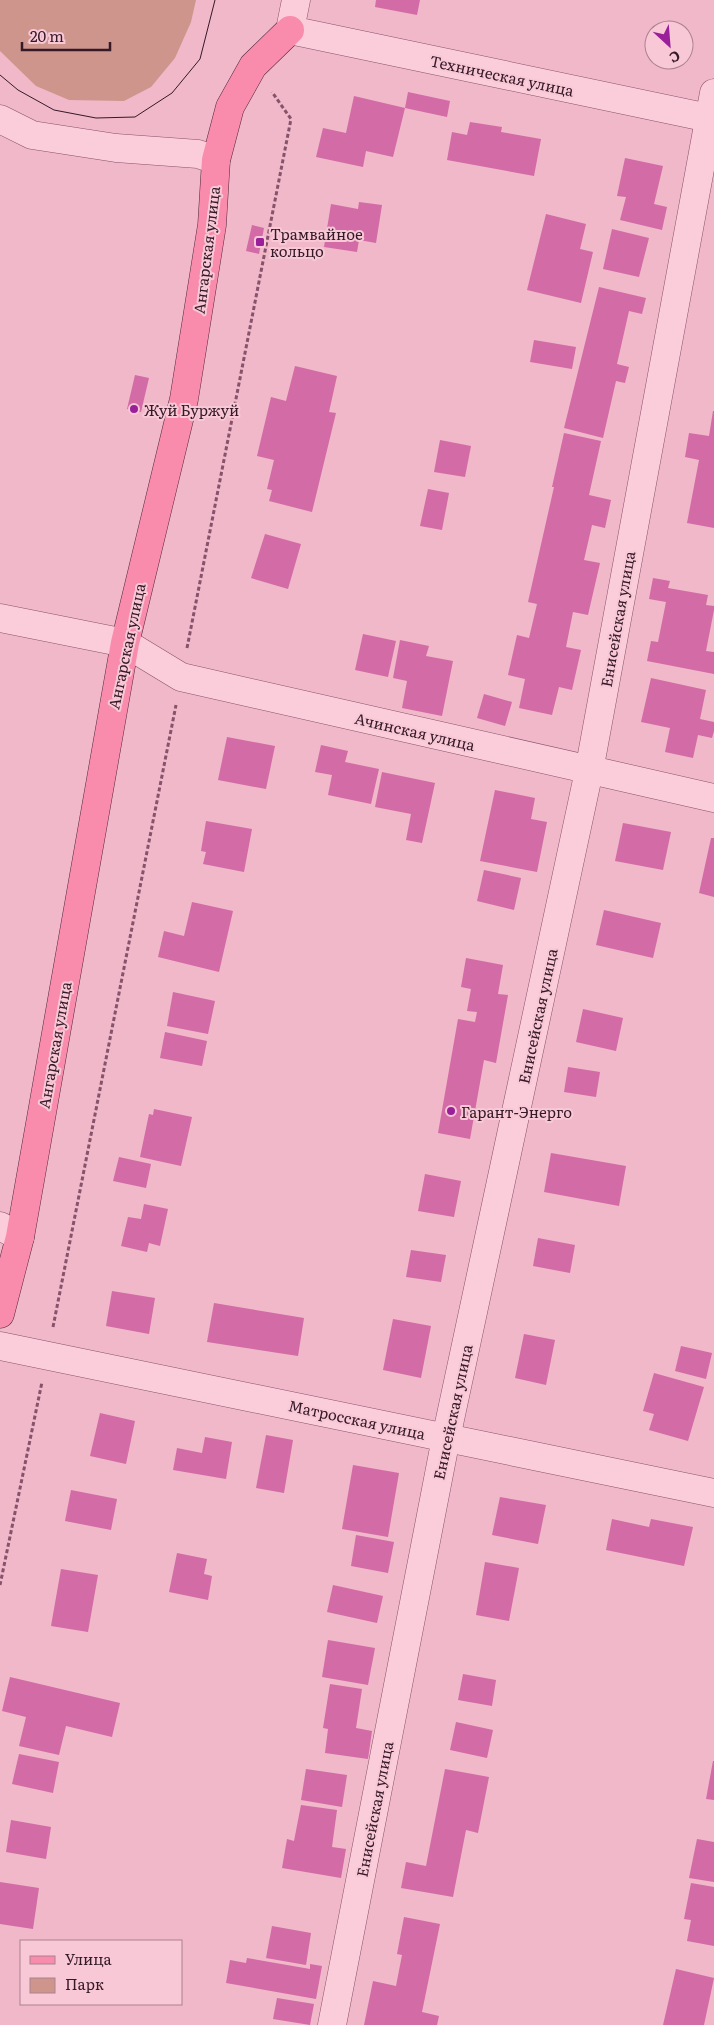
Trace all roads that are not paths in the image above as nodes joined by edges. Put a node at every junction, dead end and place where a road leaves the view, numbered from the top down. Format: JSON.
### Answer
{"nodes":[{"id":1,"x":296,"y":0,"type":"edge"},
{"id":2,"x":290,"y":30,"type":"junction"},
{"id":3,"x":712,"y":110,"type":"edge"},
{"id":4,"x":0,"y":120,"type":"edge"},
{"id":5,"x":216,"y":160,"type":"junction"},
{"id":6,"x":0,"y":618,"type":"edge"},
{"id":7,"x":125,"y":643,"type":"junction"},
{"id":8,"x":589,"y":771,"type":"junction"},
{"id":9,"x":714,"y":798,"type":"edge"},
{"id":10,"x":10,"y":1232,"type":"edge"},
{"id":11,"x":0,"y":1314,"type":"edge"},
{"id":12,"x":0,"y":1346,"type":"edge"},
{"id":13,"x":446,"y":1438,"type":"junction"},
{"id":14,"x":714,"y":1493,"type":"edge"},
{"id":15,"x":332,"y":2025,"type":"edge"}],
"edges":[{"from":1,"to":2,"type":"street"},
{"from":2,"to":3,"type":"street","name":"Техническая улица"},
{"from":2,"to":5,"type":"main road","name":"Ангарская улица"},
{"from":3,"to":8,"type":"street","name":"Енисейская улица"},
{"from":4,"to":5,"type":"street"},
{"from":5,"to":7,"type":"main road","name":"Ангарская улица"},
{"from":6,"to":7,"type":"street"},
{"from":7,"to":8,"type":"street","name":"Ачинская улица"},
{"from":7,"to":10,"type":"main road","name":"Ангарская улица"},
{"from":8,"to":9,"type":"street","name":"Ачинская улица"},
{"from":8,"to":13,"type":"street","name":"Енисейская улица"},
{"from":10,"to":11,"type":"main road","name":"Ангарская улица"},
{"from":12,"to":13,"type":"street","name":"Матросская улица"},
{"from":13,"to":14,"type":"street","name":"Матросская улица"},
{"from":13,"to":15,"type":"street","name":"Енисейская улица"}]}
